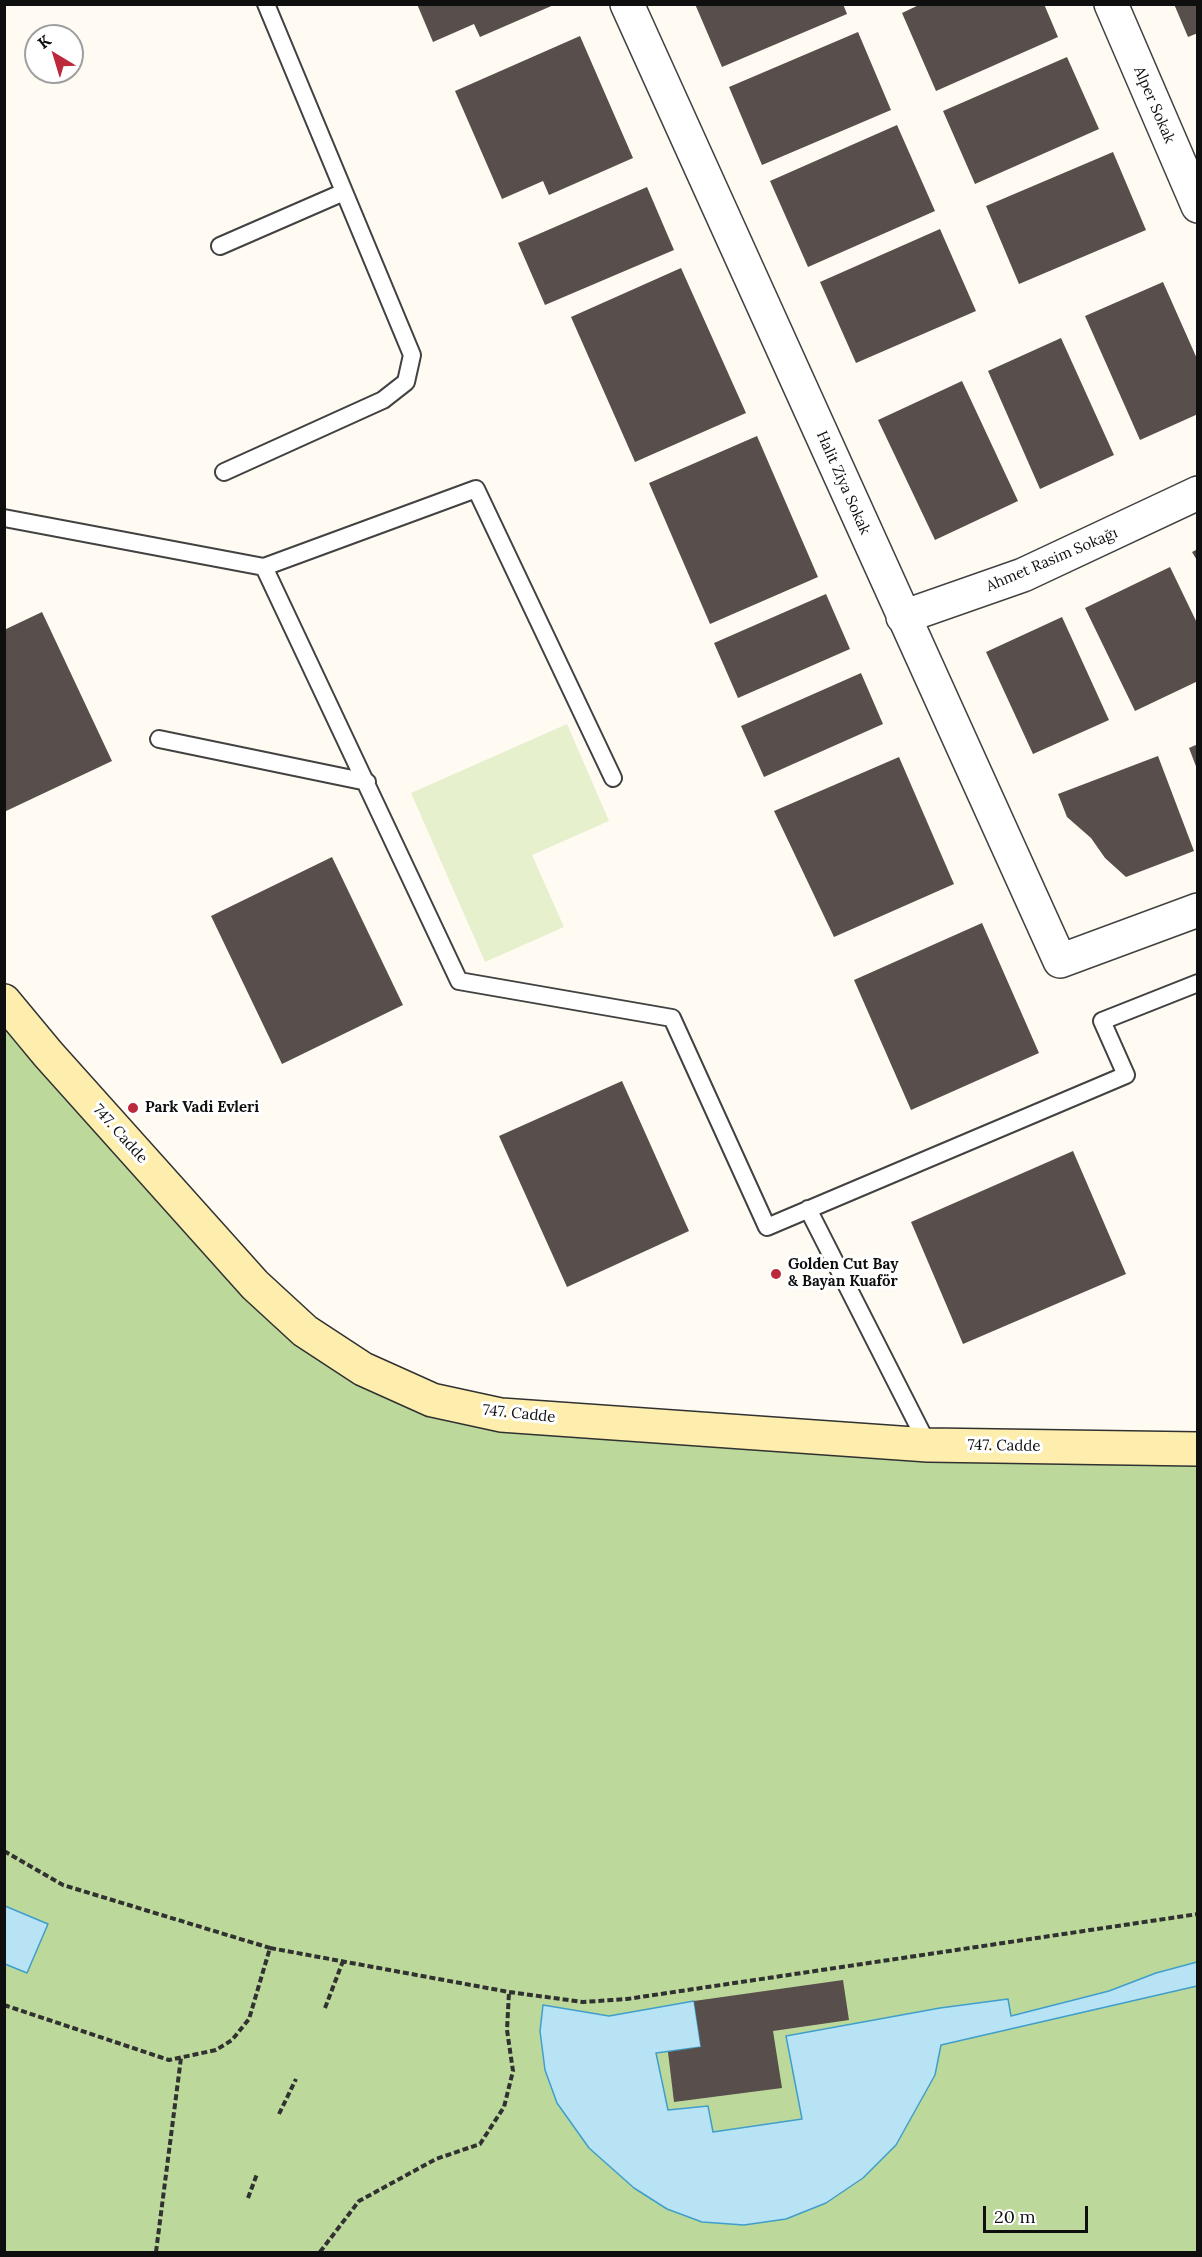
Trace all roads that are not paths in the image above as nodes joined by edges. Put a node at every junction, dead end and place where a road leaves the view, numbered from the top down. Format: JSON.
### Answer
{"nodes":[{"id":1,"x":266,"y":4,"type":"edge"},
{"id":2,"x":627,"y":4,"type":"edge"},
{"id":3,"x":1111,"y":4,"type":"edge"},
{"id":4,"x":344,"y":192,"type":"junction"},
{"id":5,"x":1197,"y":206,"type":"edge"},
{"id":6,"x":220,"y":246,"type":"dead end"},
{"id":7,"x":224,"y":472,"type":"dead end"},
{"id":8,"x":1197,"y":492,"type":"edge"},
{"id":9,"x":4,"y":518,"type":"edge"},
{"id":10,"x":264,"y":567,"type":"junction"},
{"id":11,"x":903,"y":617,"type":"junction"},
{"id":12,"x":159,"y":739,"type":"dead end"},
{"id":13,"x":613,"y":778,"type":"dead end"},
{"id":14,"x":367,"y":782,"type":"junction"},
{"id":15,"x":1197,"y":910,"type":"edge"},
{"id":16,"x":1197,"y":983,"type":"edge"},
{"id":17,"x":4,"y":1001,"type":"edge"},
{"id":18,"x":807,"y":1209,"type":"junction"},
{"id":19,"x":928,"y":1445,"type":"junction"},
{"id":20,"x":1197,"y":1449,"type":"edge"}],
"edges":[{"from":1,"to":4,"type":"lane"},
{"from":2,"to":11,"type":"street","name":"Halit Ziya Sokak"},
{"from":3,"to":5,"type":"street","name":"Alper Sokak"},
{"from":4,"to":6,"type":"lane"},
{"from":4,"to":7,"type":"lane"},
{"from":8,"to":11,"type":"street","name":"Ahmet Rasim Sokağı"},
{"from":9,"to":10,"type":"lane"},
{"from":10,"to":13,"type":"lane"},
{"from":10,"to":14,"type":"lane"},
{"from":11,"to":15,"type":"street","name":"Halit Ziya Sokak"},
{"from":12,"to":14,"type":"lane"},
{"from":14,"to":18,"type":"lane"},
{"from":16,"to":18,"type":"lane"},
{"from":17,"to":19,"type":"street","name":"747. Cadde"},
{"from":18,"to":19,"type":"lane"},
{"from":19,"to":20,"type":"street","name":"747. Cadde"}]}
